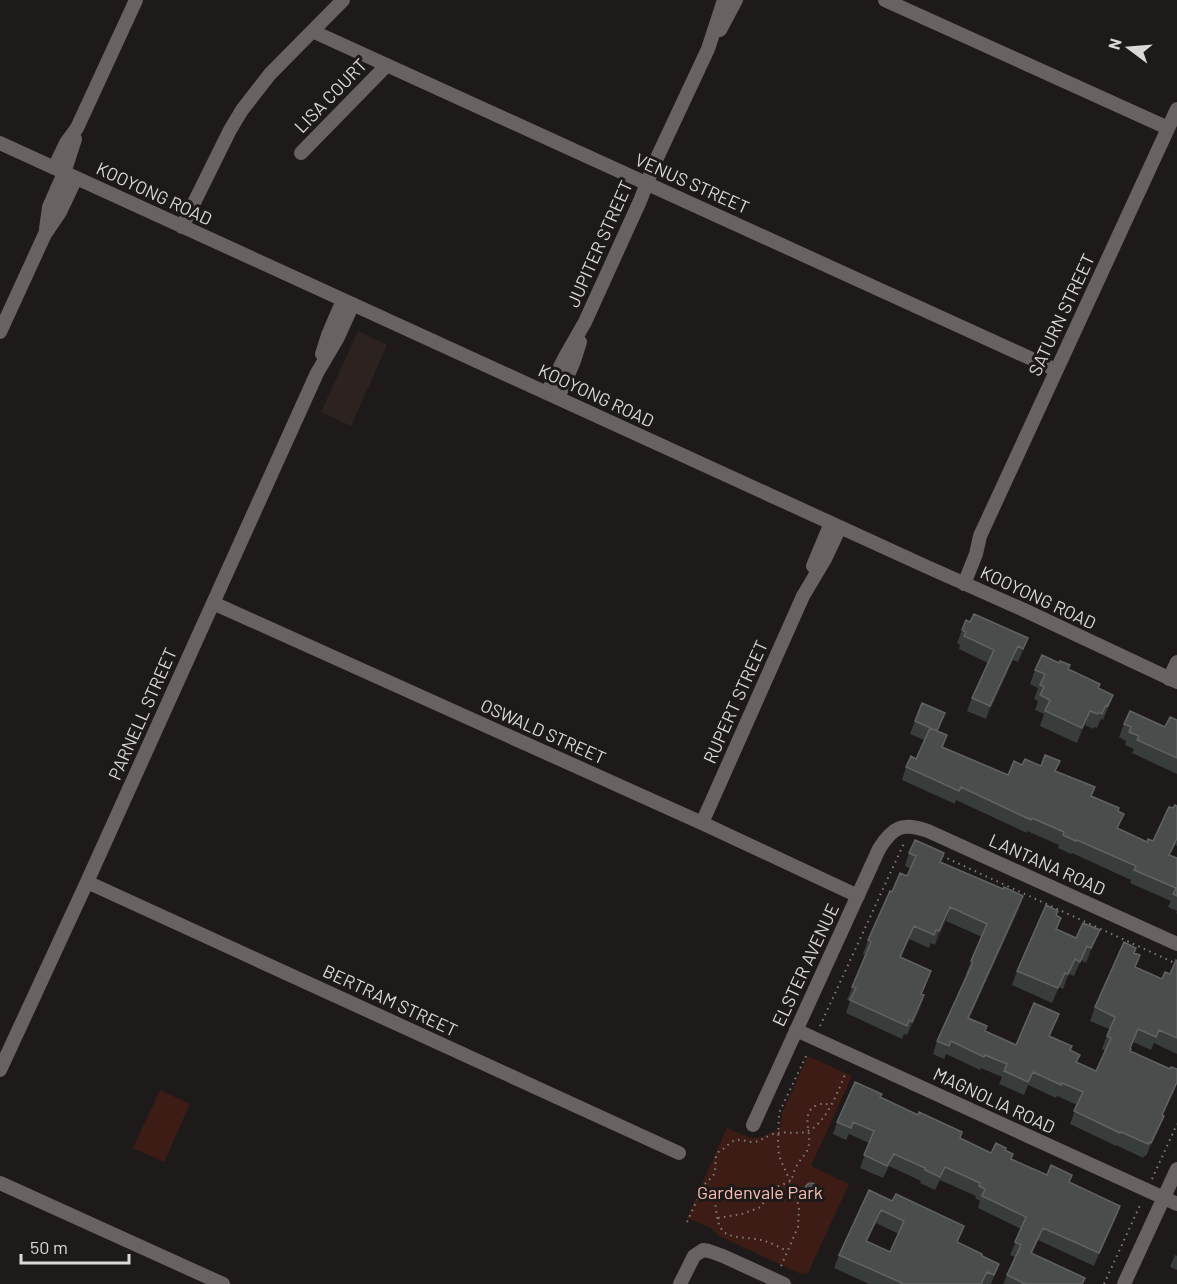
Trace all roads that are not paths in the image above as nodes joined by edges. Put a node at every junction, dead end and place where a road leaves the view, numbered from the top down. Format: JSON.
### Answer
{"nodes":[{"id":1,"x":136,"y":0,"type":"edge"},
{"id":2,"x":343,"y":0,"type":"edge"},
{"id":3,"x":724,"y":0,"type":"edge"},
{"id":4,"x":736,"y":0,"type":"edge"},
{"id":5,"x":885,"y":0,"type":"edge"},
{"id":6,"x":312,"y":31,"type":"junction"},
{"id":7,"x":708,"y":49,"type":"junction"},
{"id":8,"x":387,"y":65,"type":"junction"},
{"id":9,"x":1177,"y":109,"type":"edge"},
{"id":10,"x":1168,"y":128,"type":"junction"},
{"id":11,"x":0,"y":143,"type":"edge"},
{"id":12,"x":301,"y":153,"type":"dead end"},
{"id":13,"x":65,"y":173,"type":"junction"},
{"id":14,"x":647,"y":184,"type":"junction"},
{"id":15,"x":182,"y":227,"type":"junction"},
{"id":16,"x":348,"y":302,"type":"junction"},
{"id":17,"x":0,"y":332,"type":"edge"},
{"id":18,"x":1056,"y":370,"type":"junction"},
{"id":19,"x":553,"y":396,"type":"junction"},
{"id":20,"x":835,"y":525,"type":"junction"},
{"id":21,"x":959,"y":582,"type":"junction"},
{"id":22,"x":213,"y":603,"type":"junction"},
{"id":23,"x":1177,"y":662,"type":"edge"},
{"id":24,"x":1173,"y":681,"type":"edge"},
{"id":25,"x":702,"y":823,"type":"junction"},
{"id":26,"x":902,"y":834,"type":"joint"},
{"id":27,"x":87,"y":882,"type":"junction"},
{"id":28,"x":858,"y":896,"type":"junction"},
{"id":29,"x":1177,"y":944,"type":"edge"},
{"id":30,"x":796,"y":1030,"type":"junction"},
{"id":31,"x":0,"y":1070,"type":"edge"},
{"id":32,"x":753,"y":1125,"type":"dead end"},
{"id":33,"x":679,"y":1153,"type":"dead end"},
{"id":34,"x":1177,"y":1169,"type":"edge"},
{"id":35,"x":0,"y":1183,"type":"edge"},
{"id":36,"x":1164,"y":1198,"type":"junction"},
{"id":37,"x":1177,"y":1204,"type":"edge"},
{"id":38,"x":223,"y":1284,"type":"edge"},
{"id":39,"x":680,"y":1284,"type":"edge"},
{"id":40,"x":784,"y":1284,"type":"edge"},
{"id":41,"x":1124,"y":1284,"type":"edge"}],
"edges":[{"from":1,"to":13,"type":"street"},
{"from":2,"to":6,"type":"street"},
{"from":3,"to":7,"type":"street","name":"JUPITER STREET"},
{"from":4,"to":7,"type":"street","name":"JUPITER STREET"},
{"from":5,"to":10,"type":"street"},
{"from":6,"to":8,"type":"street","name":"VENUS STREET"},
{"from":6,"to":15,"type":"street"},
{"from":7,"to":14,"type":"street","name":"JUPITER STREET"},
{"from":8,"to":12,"type":"street","name":"LISA COURT"},
{"from":8,"to":14,"type":"street","name":"VENUS STREET"},
{"from":9,"to":10,"type":"street","name":"SATURN STREET"},
{"from":10,"to":18,"type":"street","name":"SATURN STREET"},
{"from":11,"to":13,"type":"street","name":"KOOYONG ROAD"},
{"from":13,"to":15,"type":"street","name":"KOOYONG ROAD"},
{"from":13,"to":17,"type":"street"},
{"from":14,"to":18,"type":"street","name":"VENUS STREET"},
{"from":14,"to":19,"type":"street","name":"JUPITER STREET"},
{"from":15,"to":16,"type":"street","name":"KOOYONG ROAD"},
{"from":16,"to":19,"type":"street","name":"KOOYONG ROAD"},
{"from":16,"to":22,"type":"street","name":"PARNELL STREET"},
{"from":18,"to":21,"type":"street","name":"SATURN STREET"},
{"from":19,"to":20,"type":"street","name":"KOOYONG ROAD"},
{"from":20,"to":21,"type":"street","name":"KOOYONG ROAD"},
{"from":20,"to":25,"type":"street","name":"RUPERT STREET"},
{"from":21,"to":24,"type":"street","name":"KOOYONG ROAD"},
{"from":22,"to":25,"type":"street","name":"OSWALD STREET"},
{"from":22,"to":27,"type":"street","name":"PARNELL STREET"},
{"from":23,"to":24,"type":"street"},
{"from":25,"to":28,"type":"street","name":"OSWALD STREET"},
{"from":26,"to":28,"type":"street","name":"ELSTER AVENUE"},
{"from":26,"to":29,"type":"street","name":"LANTANA ROAD"},
{"from":27,"to":31,"type":"street","name":"PARNELL STREET"},
{"from":27,"to":33,"type":"street","name":"BERTRAM STREET"},
{"from":28,"to":30,"type":"street","name":"ELSTER AVENUE"},
{"from":30,"to":32,"type":"street","name":"ELSTER AVENUE"},
{"from":30,"to":36,"type":"street","name":"MAGNOLIA ROAD"},
{"from":34,"to":36,"type":"street"},
{"from":35,"to":38,"type":"street"},
{"from":36,"to":37,"type":"street","name":"MAGNOLIA ROAD"},
{"from":36,"to":41,"type":"street"},
{"from":39,"to":40,"type":"street"}]}
